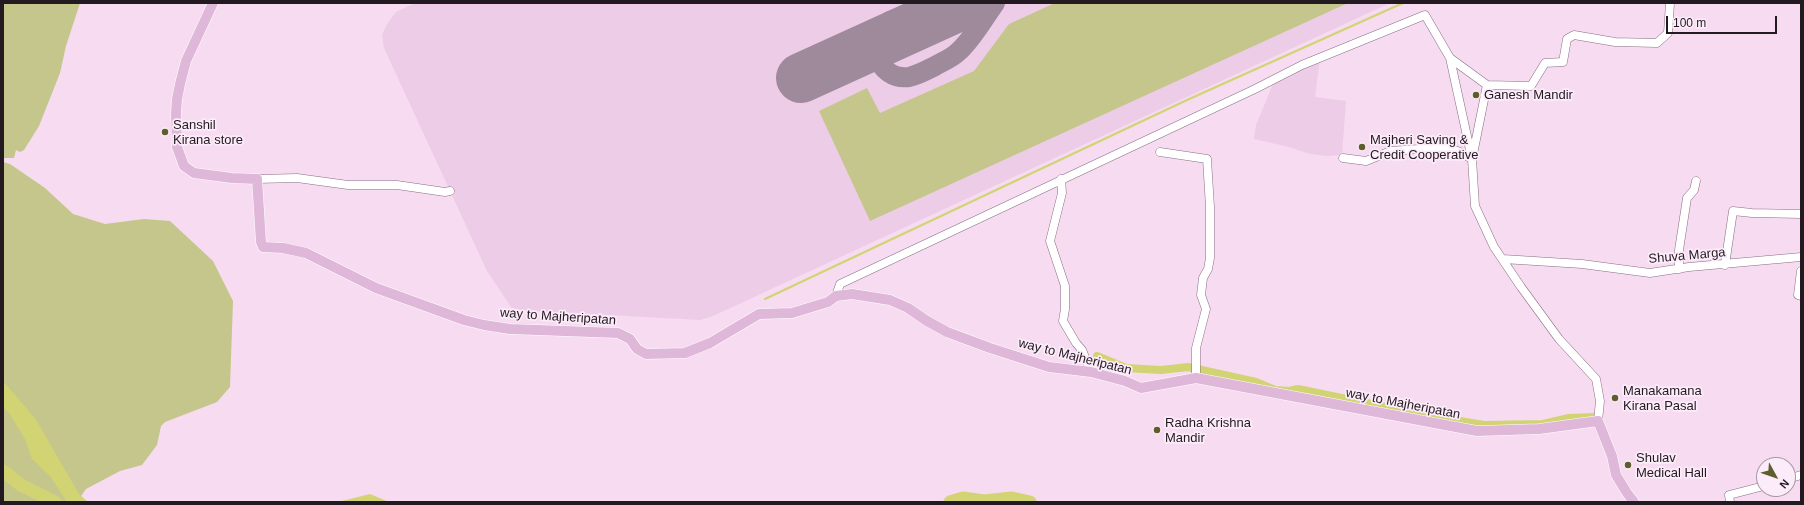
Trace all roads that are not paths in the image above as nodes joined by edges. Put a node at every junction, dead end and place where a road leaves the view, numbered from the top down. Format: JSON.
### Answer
{"nodes":[{"id":1,"x":213,"y":3,"type":"edge"},
{"id":2,"x":1670,"y":3,"type":"edge"},
{"id":3,"x":1450,"y":58,"type":"junction"},
{"id":4,"x":1487,"y":85,"type":"junction"},
{"id":5,"x":1160,"y":152,"type":"dead end"},
{"id":6,"x":1343,"y":158,"type":"dead end"},
{"id":7,"x":1472,"y":159,"type":"junction"},
{"id":8,"x":257,"y":179,"type":"junction"},
{"id":9,"x":1061,"y":179,"type":"junction"},
{"id":10,"x":1696,"y":181,"type":"dead end"},
{"id":11,"x":450,"y":191,"type":"dead end"},
{"id":12,"x":1801,"y":214,"type":"edge"},
{"id":13,"x":1801,"y":257,"type":"edge"},
{"id":14,"x":1503,"y":259,"type":"junction"},
{"id":15,"x":1725,"y":264,"type":"junction"},
{"id":16,"x":1679,"y":269,"type":"junction"},
{"id":17,"x":1801,"y":271,"type":"edge"},
{"id":18,"x":836,"y":296,"type":"junction"},
{"id":19,"x":1800,"y":296,"type":"edge"},
{"id":20,"x":1091,"y":372,"type":"junction"},
{"id":21,"x":1196,"y":378,"type":"junction"},
{"id":22,"x":1598,"y":421,"type":"junction"},
{"id":23,"x":1756,"y":488,"type":"edge"},
{"id":24,"x":1634,"y":502,"type":"edge"},
{"id":25,"x":1730,"y":502,"type":"edge"}],
"edges":[{"from":1,"to":8,"type":"main road"},
{"from":2,"to":4,"type":"street"},
{"from":3,"to":4,"type":"street"},
{"from":3,"to":7,"type":"street"},
{"from":3,"to":9,"type":"street"},
{"from":4,"to":7,"type":"street"},
{"from":5,"to":21,"type":"street"},
{"from":6,"to":7,"type":"street"},
{"from":7,"to":14,"type":"street"},
{"from":8,"to":11,"type":"street"},
{"from":8,"to":18,"type":"main road","name":"way to Majheripatan"},
{"from":9,"to":18,"type":"street"},
{"from":9,"to":20,"type":"street"},
{"from":10,"to":16,"type":"street"},
{"from":12,"to":15,"type":"street"},
{"from":13,"to":15,"type":"street","name":"Shuva Marga"},
{"from":14,"to":16,"type":"street","name":"Shuva Marga"},
{"from":14,"to":22,"type":"street"},
{"from":15,"to":16,"type":"street","name":"Shuva Marga"},
{"from":17,"to":19,"type":"street"},
{"from":18,"to":20,"type":"main road","name":"way to Majheripatan"},
{"from":20,"to":21,"type":"main road","name":"way to Majheripatan"},
{"from":21,"to":22,"type":"main road","name":"way to Majheripatan"},
{"from":22,"to":24,"type":"main road"},
{"from":23,"to":25,"type":"street"}]}
